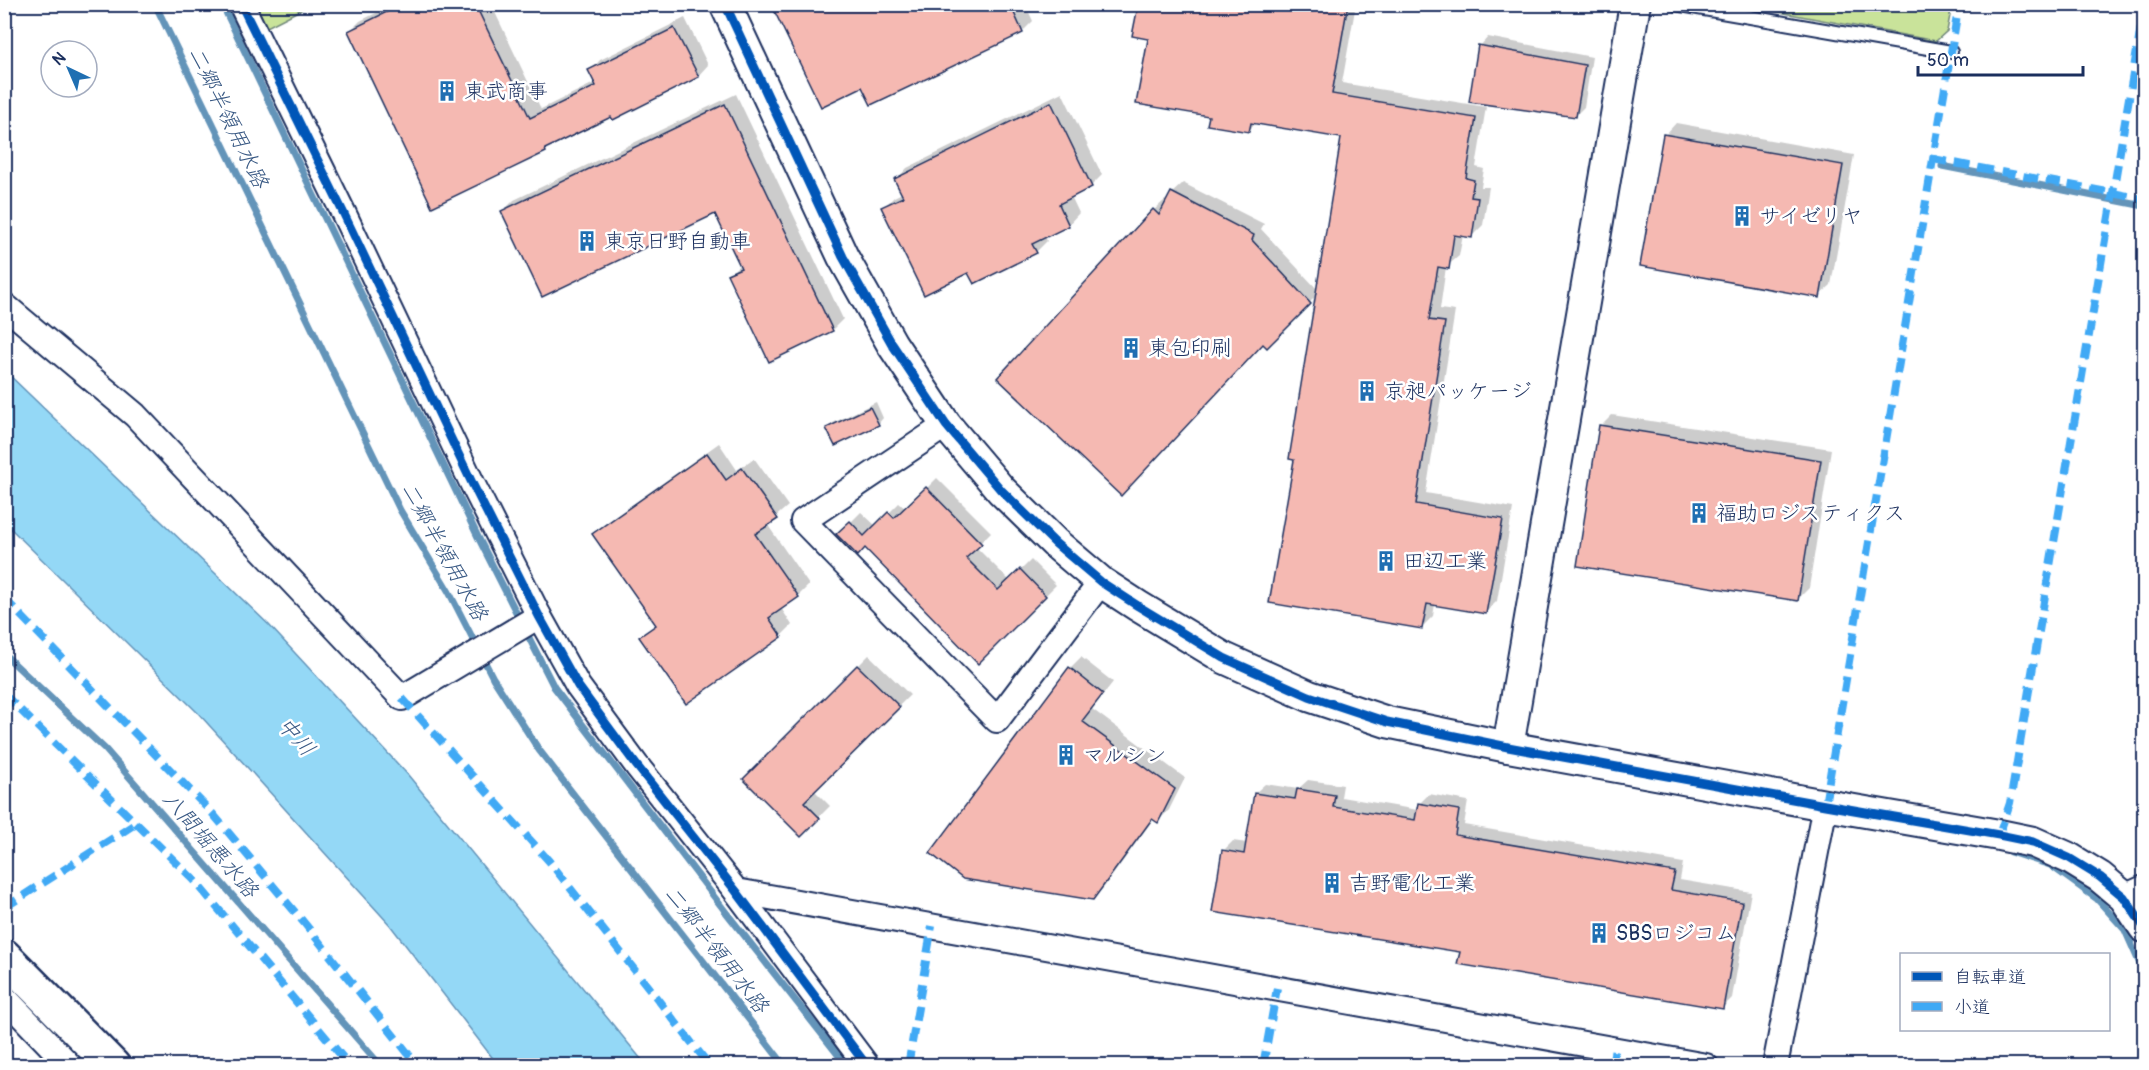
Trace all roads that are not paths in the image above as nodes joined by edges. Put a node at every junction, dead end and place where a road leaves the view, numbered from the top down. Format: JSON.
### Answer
{"nodes":[{"id":1,"x":241,"y":4,"type":"edge"},
{"id":2,"x":725,"y":4,"type":"edge"},
{"id":3,"x":1635,"y":4,"type":"edge"},
{"id":4,"x":1675,"y":4,"type":"edge"},
{"id":5,"x":1951,"y":52,"type":"dead end"},
{"id":6,"x":6,"y":305,"type":"edge"},
{"id":7,"x":946,"y":425,"type":"junction"},
{"id":8,"x":1101,"y":582,"type":"junction"},
{"id":9,"x":539,"y":615,"type":"junction"},
{"id":10,"x":1508,"y":747,"type":"junction"},
{"id":11,"x":1825,"y":805,"type":"junction"},
{"id":12,"x":736,"y":891,"type":"junction"},
{"id":13,"x":2134,"y":892,"type":"edge"},
{"id":14,"x":2145,"y":927,"type":"edge"},
{"id":15,"x":4,"y":956,"type":"edge"},
{"id":16,"x":4,"y":998,"type":"edge"},
{"id":17,"x":70,"y":1065,"type":"edge"},
{"id":18,"x":113,"y":1065,"type":"edge"},
{"id":19,"x":867,"y":1065,"type":"edge"},
{"id":20,"x":1706,"y":1065,"type":"edge"},
{"id":21,"x":1775,"y":1065,"type":"edge"}],
"edges":[{"from":1,"to":9,"type":"street"},
{"from":2,"to":7,"type":"street"},
{"from":3,"to":10,"type":"street"},
{"from":4,"to":5,"type":"lane"},
{"from":6,"to":9,"type":"street"},
{"from":7,"to":8,"type":"street"},
{"from":7,"to":8,"type":"street"},
{"from":8,"to":10,"type":"street"},
{"from":9,"to":12,"type":"street"},
{"from":10,"to":11,"type":"street"},
{"from":11,"to":13,"type":"street"},
{"from":11,"to":21,"type":"street"},
{"from":12,"to":19,"type":"street"},
{"from":12,"to":20,"type":"street"},
{"from":13,"to":14,"type":"street"},
{"from":15,"to":18,"type":"highway"},
{"from":16,"to":17,"type":"street"}]}
